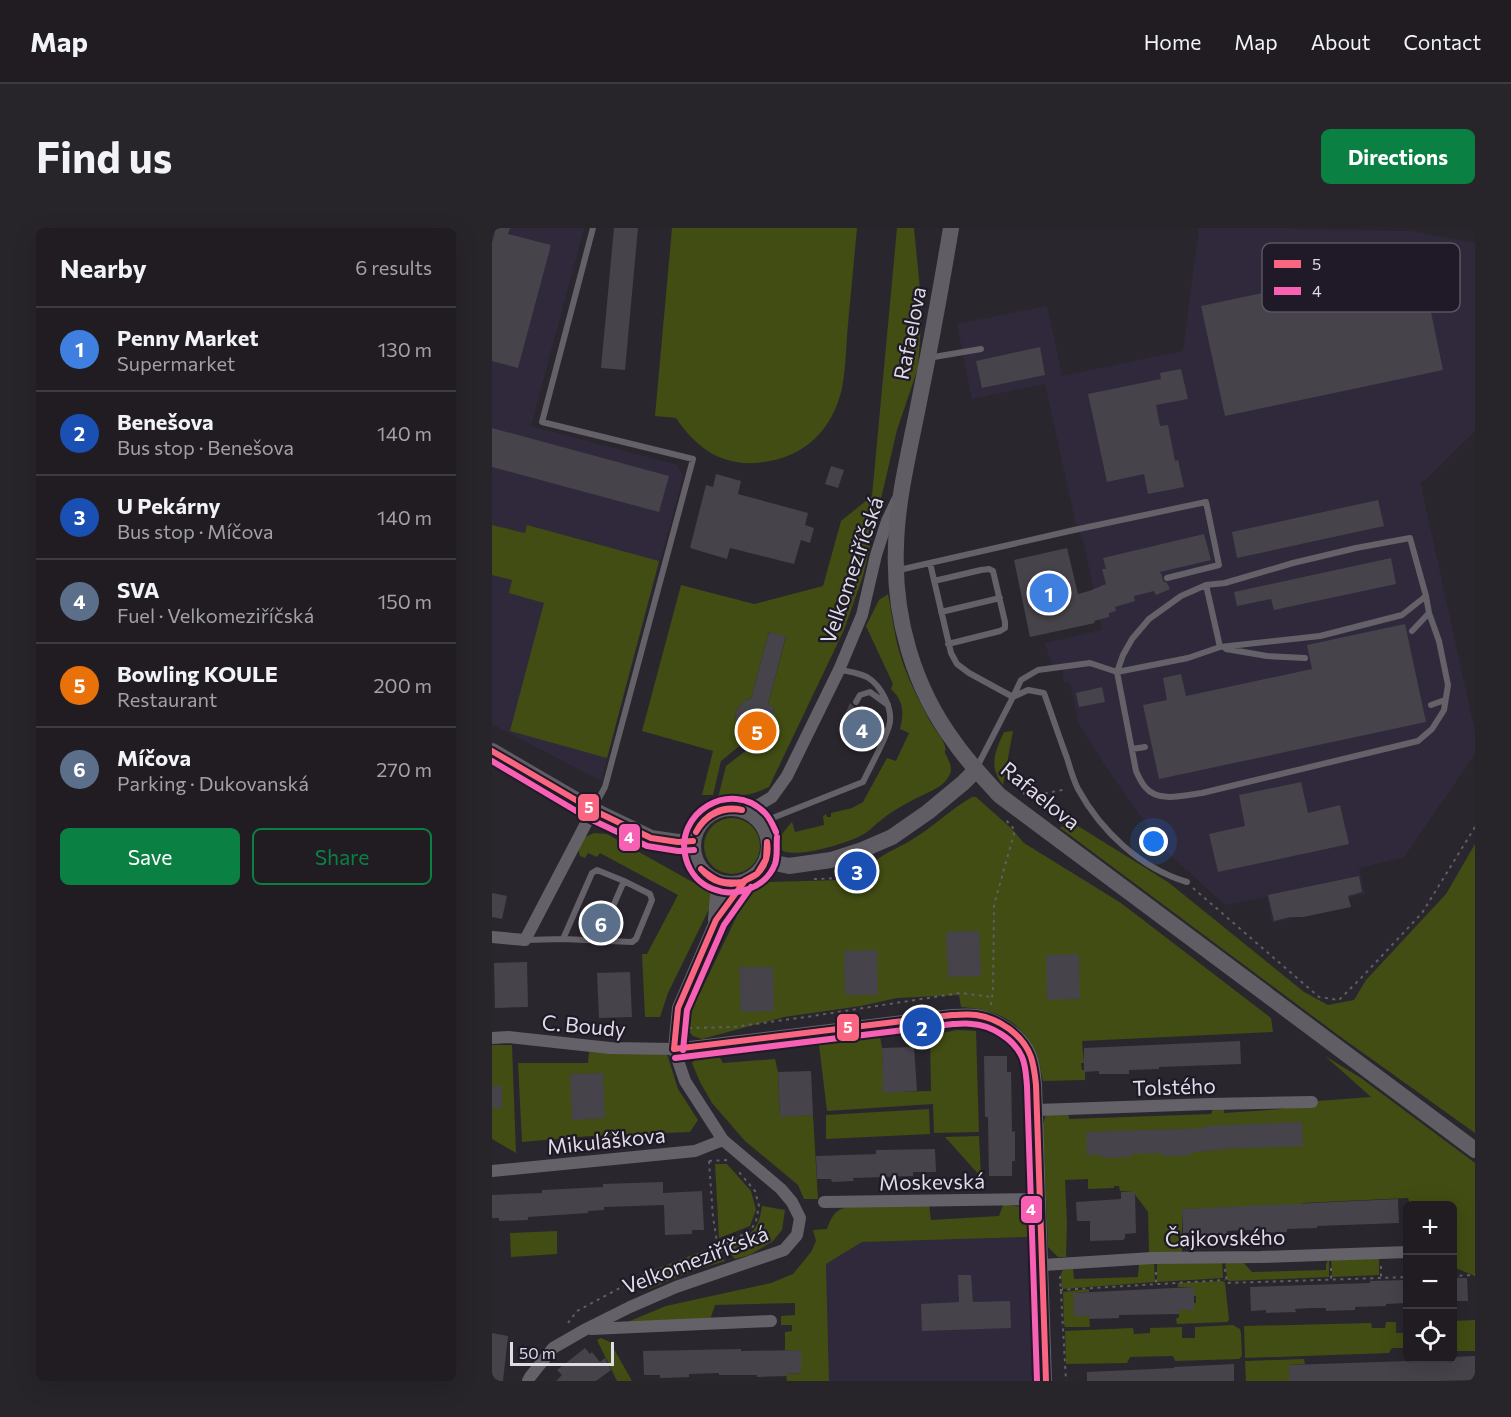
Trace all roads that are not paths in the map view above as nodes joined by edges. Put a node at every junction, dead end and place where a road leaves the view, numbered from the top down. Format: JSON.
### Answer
{"nodes":[{"id":1,"x":593,"y":228,"type":"edge"},
{"id":2,"x":951,"y":228,"type":"edge"},
{"id":3,"x":981,"y":349,"type":"dead end"},
{"id":4,"x":928,"y":358,"type":"junction"},
{"id":5,"x":902,"y":491,"type":"junction"},
{"id":6,"x":930,"y":563,"type":"junction"},
{"id":7,"x":895,"y":571,"type":"junction"},
{"id":8,"x":1167,"y":578,"type":"dead end"},
{"id":9,"x":934,"y":581,"type":"junction"},
{"id":10,"x":1206,"y":585,"type":"junction"},
{"id":11,"x":1426,"y":596,"type":"junction"},
{"id":12,"x":1000,"y":598,"type":"junction"},
{"id":13,"x":941,"y":612,"type":"junction"},
{"id":14,"x":1429,"y":613,"type":"junction"},
{"id":15,"x":1412,"y":631,"type":"dead end"},
{"id":16,"x":948,"y":644,"type":"junction"},
{"id":17,"x":1220,"y":647,"type":"junction"},
{"id":18,"x":1305,"y":658,"type":"dead end"},
{"id":19,"x":839,"y":670,"type":"junction"},
{"id":20,"x":1117,"y":672,"type":"junction"},
{"id":21,"x":1013,"y":697,"type":"junction"},
{"id":22,"x":1445,"y":700,"type":"junction"},
{"id":23,"x":856,"y":702,"type":"dead end"},
{"id":24,"x":1431,"y":705,"type":"dead end"},
{"id":25,"x":888,"y":706,"type":"junction"},
{"id":26,"x":1145,"y":747,"type":"dead end"},
{"id":27,"x":1132,"y":749,"type":"junction"},
{"id":28,"x":492,"y":751,"type":"edge"},
{"id":29,"x":976,"y":770,"type":"junction"},
{"id":30,"x":593,"y":810,"type":"junction"},
{"id":31,"x":747,"y":812,"type":"junction"},
{"id":32,"x":763,"y":825,"type":"junction"},
{"id":33,"x":693,"y":841,"type":"junction"},
{"id":34,"x":766,"y":861,"type":"junction"},
{"id":35,"x":624,"y":881,"type":"junction"},
{"id":36,"x":719,"y":882,"type":"junction"},
{"id":37,"x":751,"y":882,"type":"junction"},
{"id":38,"x":1187,"y":882,"type":"road end"},
{"id":39,"x":716,"y":920,"type":"junction"},
{"id":40,"x":492,"y":937,"type":"edge"},
{"id":41,"x":563,"y":939,"type":"junction"},
{"id":42,"x":525,"y":940,"type":"junction"},
{"id":43,"x":598,"y":941,"type":"junction"},
{"id":44,"x":492,"y":1038,"type":"edge"},
{"id":45,"x":674,"y":1048,"type":"junction"},
{"id":46,"x":1312,"y":1102,"type":"dead end"},
{"id":47,"x":1037,"y":1110,"type":"junction"},
{"id":48,"x":723,"y":1140,"type":"junction"},
{"id":49,"x":1475,"y":1150,"type":"edge"},
{"id":50,"x":492,"y":1171,"type":"edge"},
{"id":51,"x":1041,"y":1198,"type":"junction"},
{"id":52,"x":824,"y":1202,"type":"dead end"},
{"id":53,"x":1403,"y":1252,"type":"edge"},
{"id":54,"x":1043,"y":1265,"type":"junction"},
{"id":55,"x":771,"y":1321,"type":"dead end"},
{"id":56,"x":586,"y":1329,"type":"junction"},
{"id":57,"x":528,"y":1381,"type":"edge"},
{"id":58,"x":1046,"y":1381,"type":"edge"}],
"edges":[{"from":1,"to":30,"type":"lane"},
{"from":2,"to":4,"type":"main road","name":"Rafaelova"},
{"from":3,"to":4,"type":"lane"},
{"from":4,"to":5,"type":"main road","name":"Rafaelova"},
{"from":5,"to":7,"type":"main road","name":"Rafaelova"},
{"from":5,"to":19,"type":"street","name":"Velkomeziříčská"},
{"from":6,"to":7,"type":"lane"},
{"from":6,"to":8,"type":"lane"},
{"from":6,"to":9,"type":"lane"},
{"from":7,"to":29,"type":"main road","name":"Rafaelova"},
{"from":9,"to":12,"type":"lane"},
{"from":9,"to":13,"type":"lane"},
{"from":10,"to":11,"type":"lane"},
{"from":10,"to":17,"type":"lane"},
{"from":10,"to":20,"type":"lane"},
{"from":11,"to":14,"type":"lane"},
{"from":11,"to":17,"type":"lane"},
{"from":12,"to":13,"type":"lane"},
{"from":12,"to":16,"type":"lane"},
{"from":13,"to":16,"type":"lane"},
{"from":14,"to":15,"type":"lane"},
{"from":14,"to":22,"type":"lane"},
{"from":16,"to":21,"type":"lane"},
{"from":17,"to":18,"type":"lane"},
{"from":17,"to":20,"type":"lane"},
{"from":19,"to":25,"type":"lane"},
{"from":19,"to":31,"type":"street","name":"Velkomeziříčská"},
{"from":20,"to":21,"type":"lane"},
{"from":20,"to":27,"type":"lane"},
{"from":21,"to":29,"type":"lane"},
{"from":21,"to":38,"type":"lane"},
{"from":22,"to":24,"type":"lane"},
{"from":22,"to":27,"type":"lane"},
{"from":23,"to":25,"type":"lane"},
{"from":25,"to":32,"type":"lane"},
{"from":26,"to":27,"type":"lane"},
{"from":28,"to":30,"type":"main road"},
{"from":29,"to":34,"type":"main road"},
{"from":29,"to":49,"type":"main road","name":"Rafaelova"},
{"from":30,"to":33,"type":"main road"},
{"from":30,"to":42,"type":"street"},
{"from":31,"to":32,"type":"main road"},
{"from":31,"to":33,"type":"main road"},
{"from":32,"to":34,"type":"main road"},
{"from":33,"to":36,"type":"main road"},
{"from":34,"to":37,"type":"main road","name":"Velkomeziříčská"},
{"from":35,"to":41,"type":"lane"},
{"from":35,"to":43,"type":"lane"},
{"from":35,"to":43,"type":"lane"},
{"from":36,"to":37,"type":"main road"},
{"from":36,"to":39,"type":"main road"},
{"from":37,"to":39,"type":"street","name":"Velkomeziříčská"},
{"from":39,"to":45,"type":"street","name":"Velkomeziříčská"},
{"from":40,"to":42,"type":"street"},
{"from":41,"to":42,"type":"lane"},
{"from":41,"to":43,"type":"lane"},
{"from":44,"to":45,"type":"street","name":"C. Boudy"},
{"from":45,"to":47,"type":"street","name":"C. Boudy"},
{"from":45,"to":48,"type":"street","name":"Velkomeziříčská"},
{"from":46,"to":47,"type":"street","name":"Tolstého"},
{"from":47,"to":51,"type":"street"},
{"from":48,"to":50,"type":"street","name":"Mikuláškova"},
{"from":48,"to":56,"type":"street","name":"Velkomeziříčská"},
{"from":51,"to":52,"type":"street","name":"Moskevská"},
{"from":51,"to":54,"type":"street"},
{"from":53,"to":54,"type":"street","name":"Čajkovského"},
{"from":54,"to":58,"type":"street"},
{"from":55,"to":56,"type":"street","name":"Velkomeziříčská"},
{"from":56,"to":57,"type":"street","name":"Velkomeziříčská"}]}
